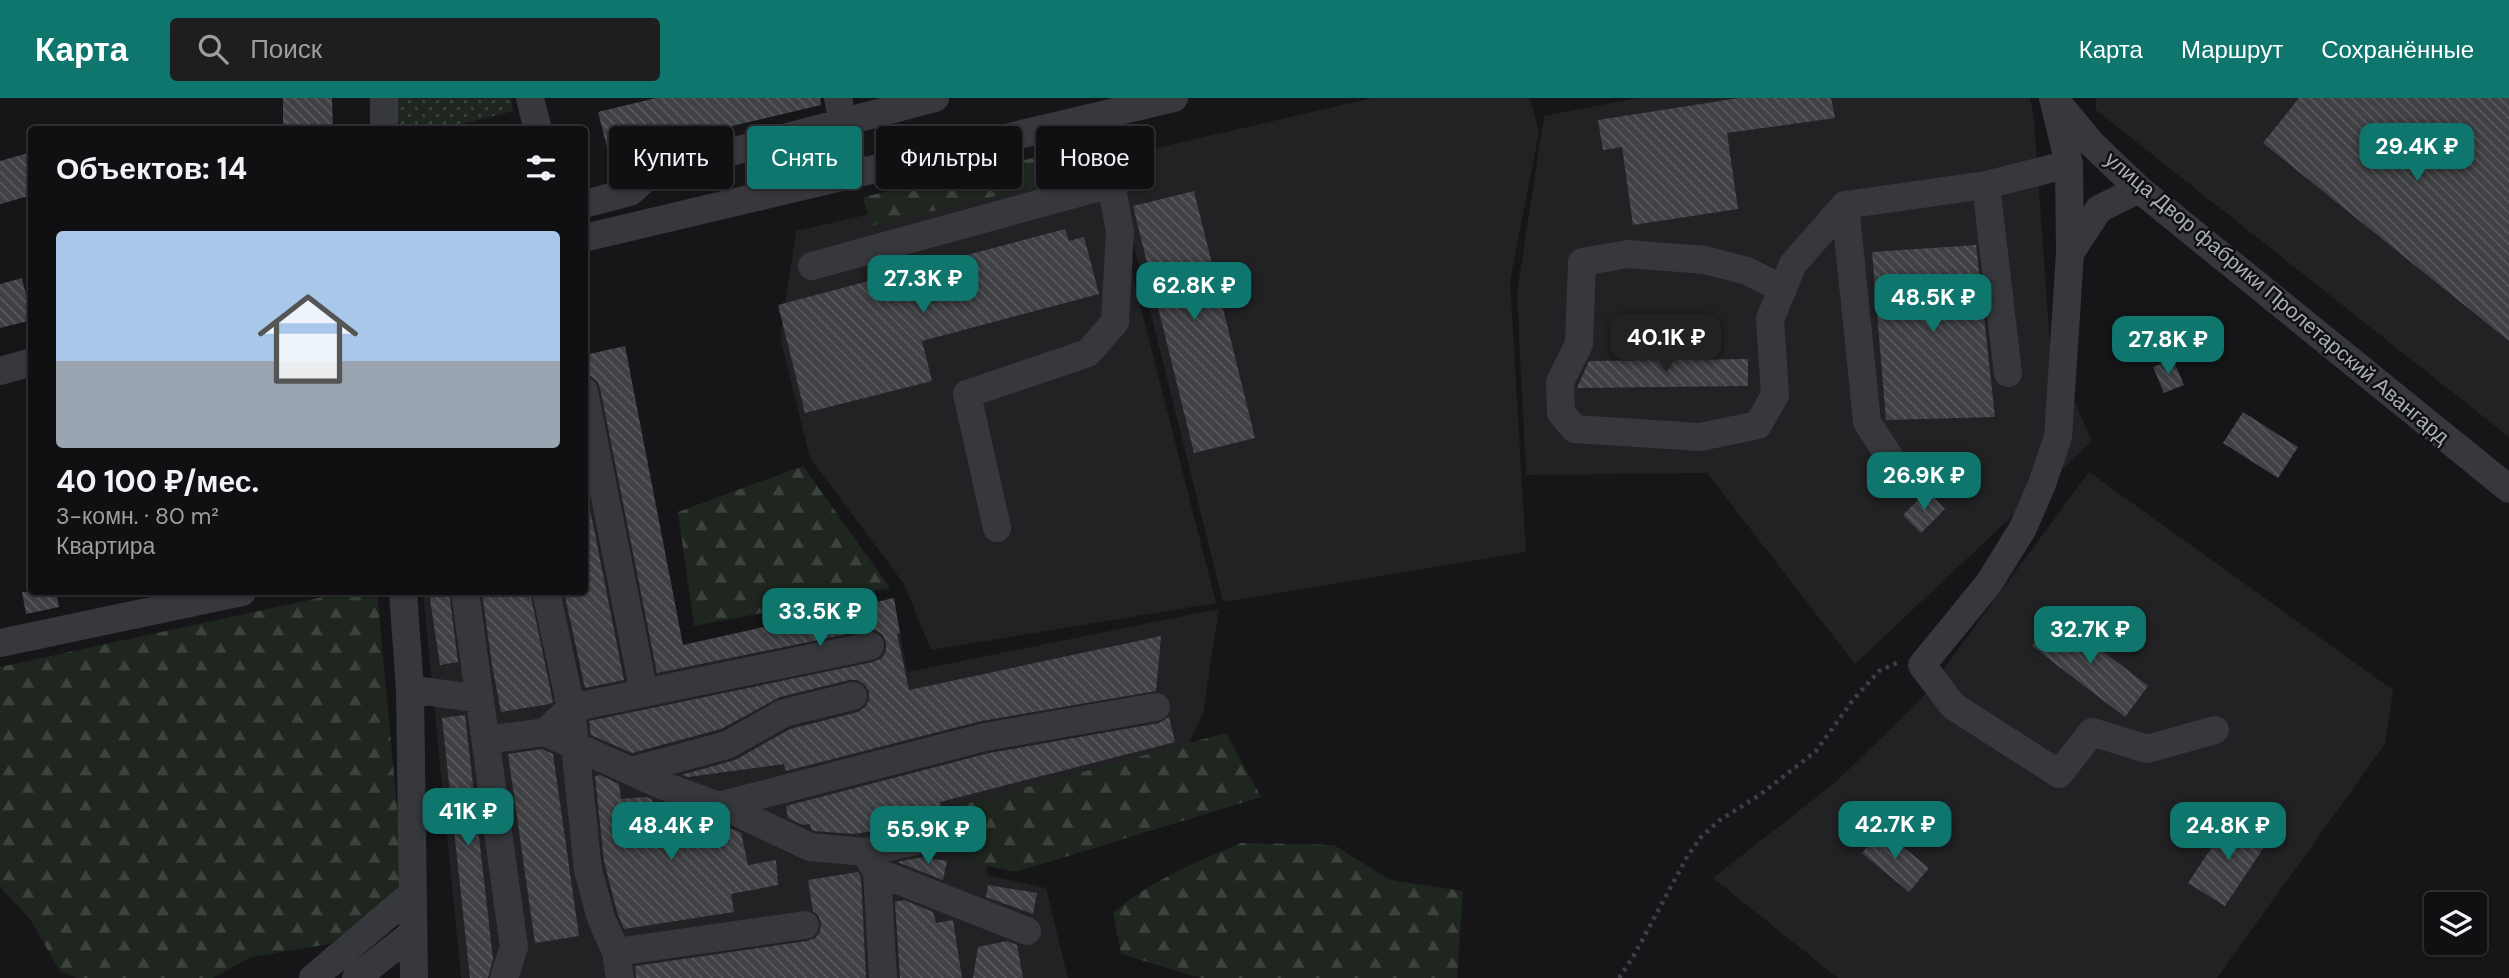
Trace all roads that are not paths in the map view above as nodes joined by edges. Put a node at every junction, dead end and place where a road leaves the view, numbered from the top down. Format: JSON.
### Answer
{"nodes":[{"id":1,"x":384,"y":98,"type":"edge"},
{"id":2,"x":530,"y":98,"type":"edge"},
{"id":3,"x":935,"y":98,"type":"edge"},
{"id":4,"x":1174,"y":98,"type":"edge"},
{"id":5,"x":2053,"y":98,"type":"edge"},
{"id":6,"x":1110,"y":108,"type":"edge"},
{"id":7,"x":841,"y":110,"type":"edge"},
{"id":8,"x":384,"y":126,"type":"edge"},
{"id":9,"x":537,"y":126,"type":"edge"},
{"id":10,"x":1110,"y":126,"type":"edge"},
{"id":11,"x":2068,"y":164,"type":"junction"},
{"id":12,"x":862,"y":172,"type":"edge"},
{"id":13,"x":1986,"y":185,"type":"junction"},
{"id":14,"x":791,"y":189,"type":"edge"},
{"id":15,"x":1093,"y":189,"type":"edge"},
{"id":16,"x":1112,"y":189,"type":"edge"},
{"id":17,"x":2140,"y":190,"type":"junction"},
{"id":18,"x":588,"y":203,"type":"edge"},
{"id":19,"x":1845,"y":205,"type":"junction"},
{"id":20,"x":588,"y":237,"type":"edge"},
{"id":21,"x":2070,"y":253,"type":"junction"},
{"id":22,"x":812,"y":267,"type":"dead end"},
{"id":23,"x":1783,"y":289,"type":"junction"},
{"id":24,"x":28,"y":363,"type":"edge"},
{"id":25,"x":0,"y":371,"type":"edge"},
{"id":26,"x":2008,"y":373,"type":"dead end"},
{"id":27,"x":588,"y":411,"type":"edge"},
{"id":28,"x":1892,"y":461,"type":"dead end"},
{"id":29,"x":2509,"y":489,"type":"edge"},
{"id":30,"x":997,"y":528,"type":"dead end"},
{"id":31,"x":228,"y":595,"type":"edge"},
{"id":32,"x":403,"y":595,"type":"edge"},
{"id":33,"x":465,"y":595,"type":"edge"},
{"id":34,"x":547,"y":595,"type":"edge"},
{"id":35,"x":0,"y":643,"type":"edge"},
{"id":36,"x":870,"y":646,"type":"dead end"},
{"id":37,"x":410,"y":689,"type":"junction"},
{"id":38,"x":644,"y":693,"type":"junction"},
{"id":39,"x":853,"y":696,"type":"dead end"},
{"id":40,"x":480,"y":699,"type":"junction"},
{"id":41,"x":1156,"y":707,"type":"dead end"},
{"id":42,"x":571,"y":708,"type":"junction"},
{"id":43,"x":2215,"y":730,"type":"dead end"},
{"id":44,"x":545,"y":733,"type":"junction"},
{"id":45,"x":486,"y":740,"type":"junction"},
{"id":46,"x":575,"y":744,"type":"junction"},
{"id":47,"x":631,"y":771,"type":"junction"},
{"id":48,"x":718,"y":806,"type":"junction"},
{"id":49,"x":939,"y":836,"type":"dead end"},
{"id":50,"x":871,"y":862,"type":"junction"},
{"id":51,"x":411,"y":895,"type":"junction"},
{"id":52,"x":805,"y":925,"type":"dead end"},
{"id":53,"x":1027,"y":931,"type":"dead end"},
{"id":54,"x":413,"y":933,"type":"junction"},
{"id":55,"x":618,"y":965,"type":"edge"},
{"id":56,"x":313,"y":978,"type":"edge"},
{"id":57,"x":356,"y":978,"type":"edge"},
{"id":58,"x":414,"y":978,"type":"edge"},
{"id":59,"x":504,"y":978,"type":"edge"},
{"id":60,"x":883,"y":978,"type":"edge"}],
"edges":[{"from":1,"to":8,"type":"street"},
{"from":2,"to":9,"type":"street"},
{"from":3,"to":7,"type":"street"},
{"from":4,"to":6,"type":"street"},
{"from":5,"to":11,"type":"street"},
{"from":5,"to":17,"type":"street","name":"улица Двор фабрики Пролетарский Авангард"},
{"from":6,"to":10,"type":"street"},
{"from":6,"to":12,"type":"street"},
{"from":7,"to":18,"type":"street"},
{"from":11,"to":13,"type":"street"},
{"from":11,"to":21,"type":"street"},
{"from":13,"to":19,"type":"street"},
{"from":13,"to":26,"type":"street"},
{"from":14,"to":20,"type":"street"},
{"from":15,"to":22,"type":"street"},
{"from":16,"to":30,"type":"street"},
{"from":17,"to":21,"type":"street"},
{"from":17,"to":29,"type":"street","name":"улица Двор фабрики Пролетарский Авангард"},
{"from":19,"to":23,"type":"street"},
{"from":19,"to":28,"type":"street"},
{"from":21,"to":43,"type":"street"},
{"from":23,"to":23,"type":"street"},
{"from":24,"to":25,"type":"street"},
{"from":27,"to":38,"type":"street"},
{"from":31,"to":35,"type":"street"},
{"from":32,"to":37,"type":"street"},
{"from":33,"to":40,"type":"street"},
{"from":34,"to":42,"type":"street"},
{"from":36,"to":38,"type":"street"},
{"from":37,"to":40,"type":"street"},
{"from":37,"to":51,"type":"street"},
{"from":38,"to":42,"type":"street"},
{"from":39,"to":47,"type":"street"},
{"from":40,"to":45,"type":"street"},
{"from":41,"to":48,"type":"street"},
{"from":42,"to":44,"type":"street"},
{"from":42,"to":46,"type":"street"},
{"from":44,"to":45,"type":"street"},
{"from":44,"to":46,"type":"street"},
{"from":45,"to":59,"type":"street"},
{"from":46,"to":47,"type":"street"},
{"from":46,"to":55,"type":"street"},
{"from":47,"to":48,"type":"street"},
{"from":48,"to":50,"type":"street"},
{"from":49,"to":50,"type":"street"},
{"from":50,"to":53,"type":"street"},
{"from":50,"to":60,"type":"street"},
{"from":51,"to":54,"type":"street"},
{"from":51,"to":56,"type":"street"},
{"from":52,"to":55,"type":"street"},
{"from":54,"to":57,"type":"street"},
{"from":54,"to":58,"type":"street"}]}
